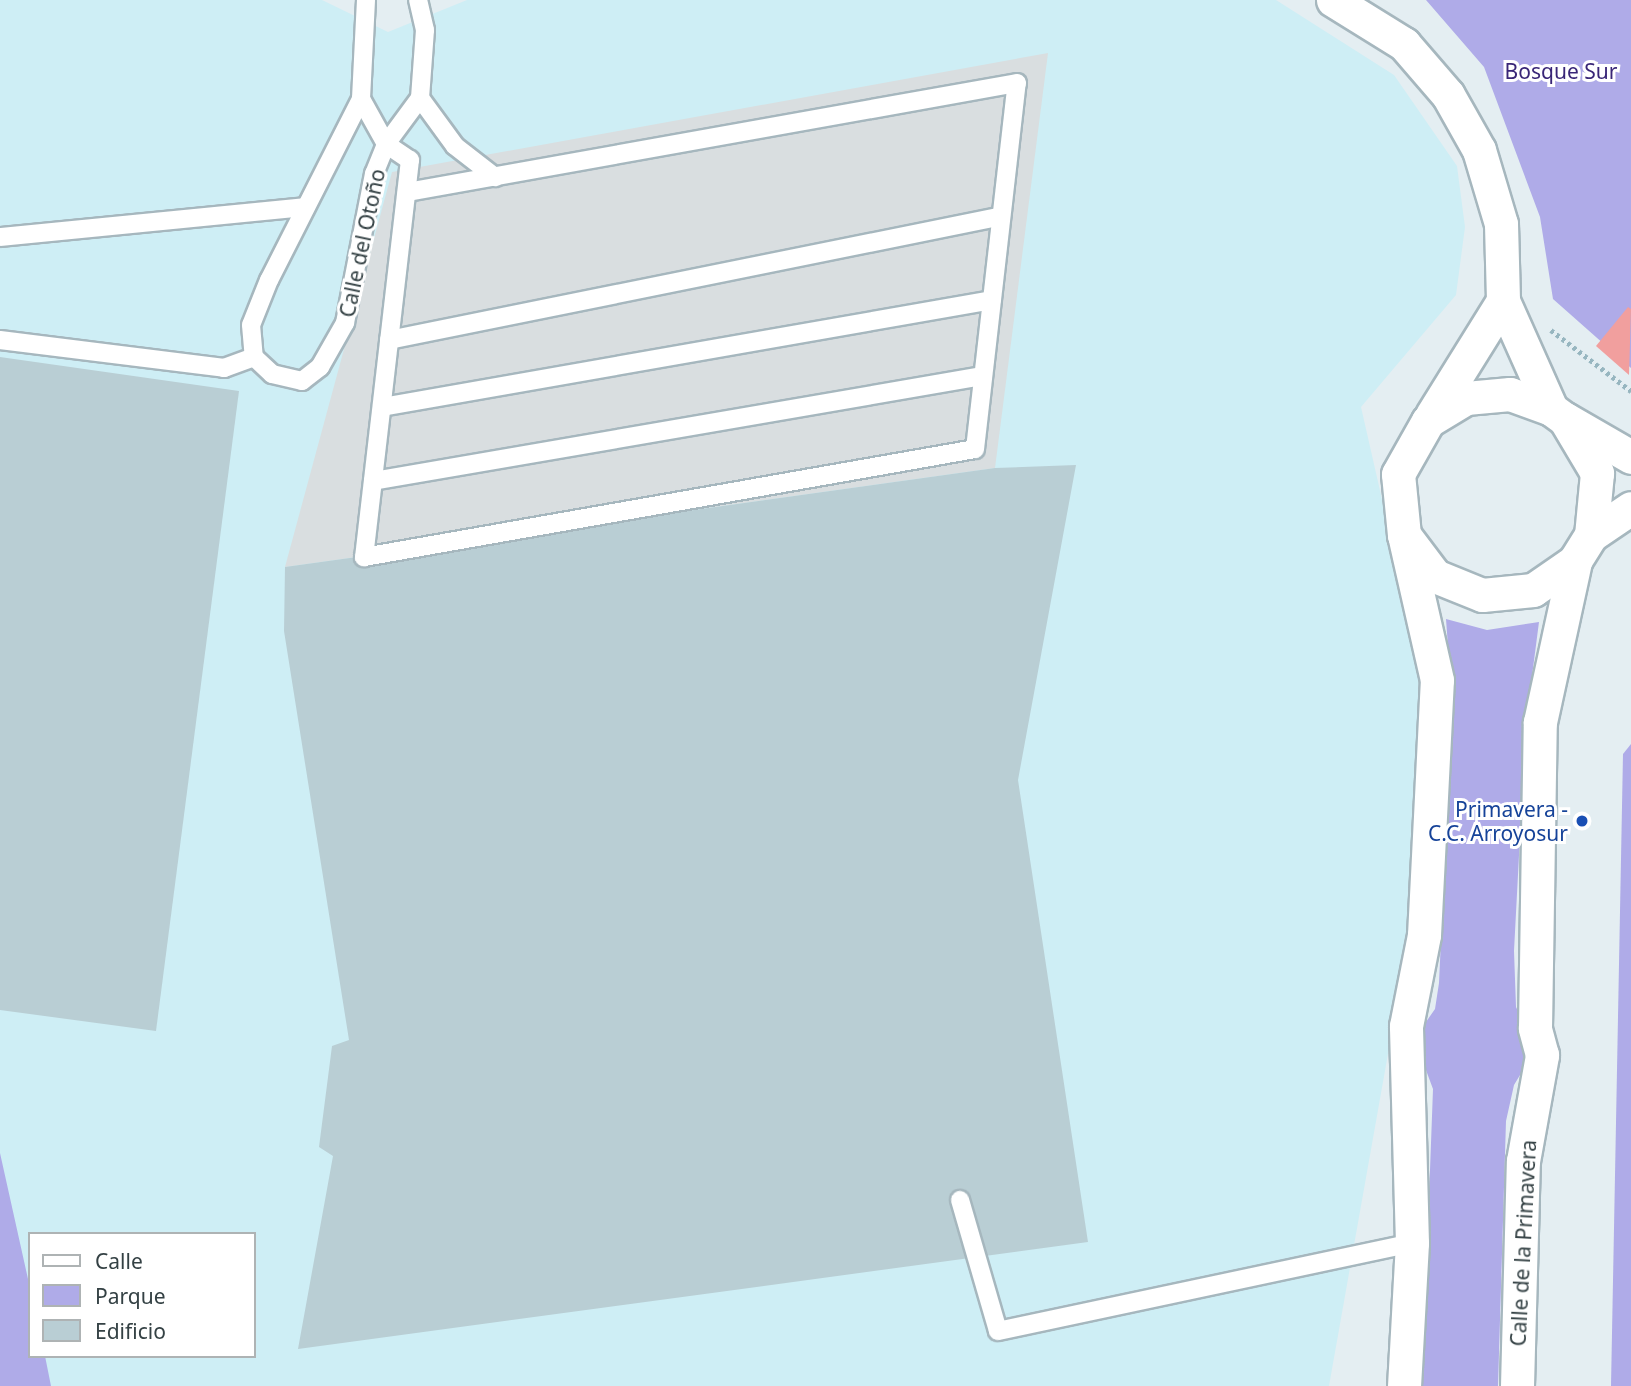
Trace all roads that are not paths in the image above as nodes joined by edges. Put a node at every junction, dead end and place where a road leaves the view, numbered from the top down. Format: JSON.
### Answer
{"nodes":[{"id":1,"x":366,"y":0,"type":"edge"},
{"id":2,"x":418,"y":0,"type":"edge"},
{"id":3,"x":1334,"y":0,"type":"edge"},
{"id":4,"x":420,"y":97,"type":"junction"},
{"id":5,"x":360,"y":99,"type":"junction"},
{"id":6,"x":386,"y":144,"type":"junction"},
{"id":7,"x":495,"y":177,"type":"junction"},
{"id":8,"x":407,"y":192,"type":"junction"},
{"id":9,"x":306,"y":207,"type":"junction"},
{"id":10,"x":998,"y":217,"type":"junction"},
{"id":11,"x":0,"y":237,"type":"edge"},
{"id":12,"x":992,"y":300,"type":"junction"},
{"id":13,"x":1503,"y":302,"type":"junction"},
{"id":14,"x":0,"y":340,"type":"edge"},
{"id":15,"x":389,"y":340,"type":"junction"},
{"id":16,"x":254,"y":357,"type":"junction"},
{"id":17,"x":983,"y":376,"type":"junction"},
{"id":18,"x":382,"y":407,"type":"junction"},
{"id":19,"x":1558,"y":414,"type":"junction"},
{"id":20,"x":1428,"y":421,"type":"junction"},
{"id":21,"x":1631,"y":457,"type":"edge"},
{"id":22,"x":373,"y":481,"type":"junction"},
{"id":23,"x":1631,"y":508,"type":"edge"},
{"id":24,"x":1404,"y":535,"type":"junction"},
{"id":25,"x":1583,"y":548,"type":"junction"},
{"id":26,"x":960,"y":1200,"type":"dead end"},
{"id":27,"x":1412,"y":1244,"type":"junction"},
{"id":28,"x":1404,"y":1386,"type":"edge"},
{"id":29,"x":1517,"y":1386,"type":"edge"}],
"edges":[{"from":1,"to":5,"type":"lane"},
{"from":2,"to":4,"type":"lane"},
{"from":3,"to":13,"type":"street"},
{"from":4,"to":6,"type":"lane","name":"Calle del Otoño"},
{"from":4,"to":7,"type":"lane"},
{"from":5,"to":6,"type":"lane"},
{"from":5,"to":9,"type":"lane"},
{"from":6,"to":8,"type":"lane"},
{"from":6,"to":16,"type":"lane","name":"Calle del Otoño"},
{"from":7,"to":8,"type":"lane"},
{"from":7,"to":10,"type":"lane"},
{"from":8,"to":15,"type":"lane"},
{"from":9,"to":11,"type":"lane"},
{"from":9,"to":16,"type":"lane"},
{"from":10,"to":12,"type":"lane"},
{"from":10,"to":15,"type":"lane"},
{"from":12,"to":17,"type":"lane"},
{"from":12,"to":18,"type":"lane"},
{"from":13,"to":19,"type":"street"},
{"from":13,"to":20,"type":"street"},
{"from":14,"to":16,"type":"lane"},
{"from":15,"to":18,"type":"lane"},
{"from":17,"to":22,"type":"lane"},
{"from":17,"to":22,"type":"lane"},
{"from":18,"to":22,"type":"lane"},
{"from":19,"to":20,"type":"street"},
{"from":19,"to":21,"type":"street"},
{"from":19,"to":25,"type":"street"},
{"from":20,"to":24,"type":"street"},
{"from":23,"to":25,"type":"street"},
{"from":24,"to":25,"type":"street"},
{"from":24,"to":27,"type":"street"},
{"from":25,"to":29,"type":"street","name":"Calle de la Primavera"},
{"from":26,"to":27,"type":"lane"},
{"from":27,"to":28,"type":"street"}]}
